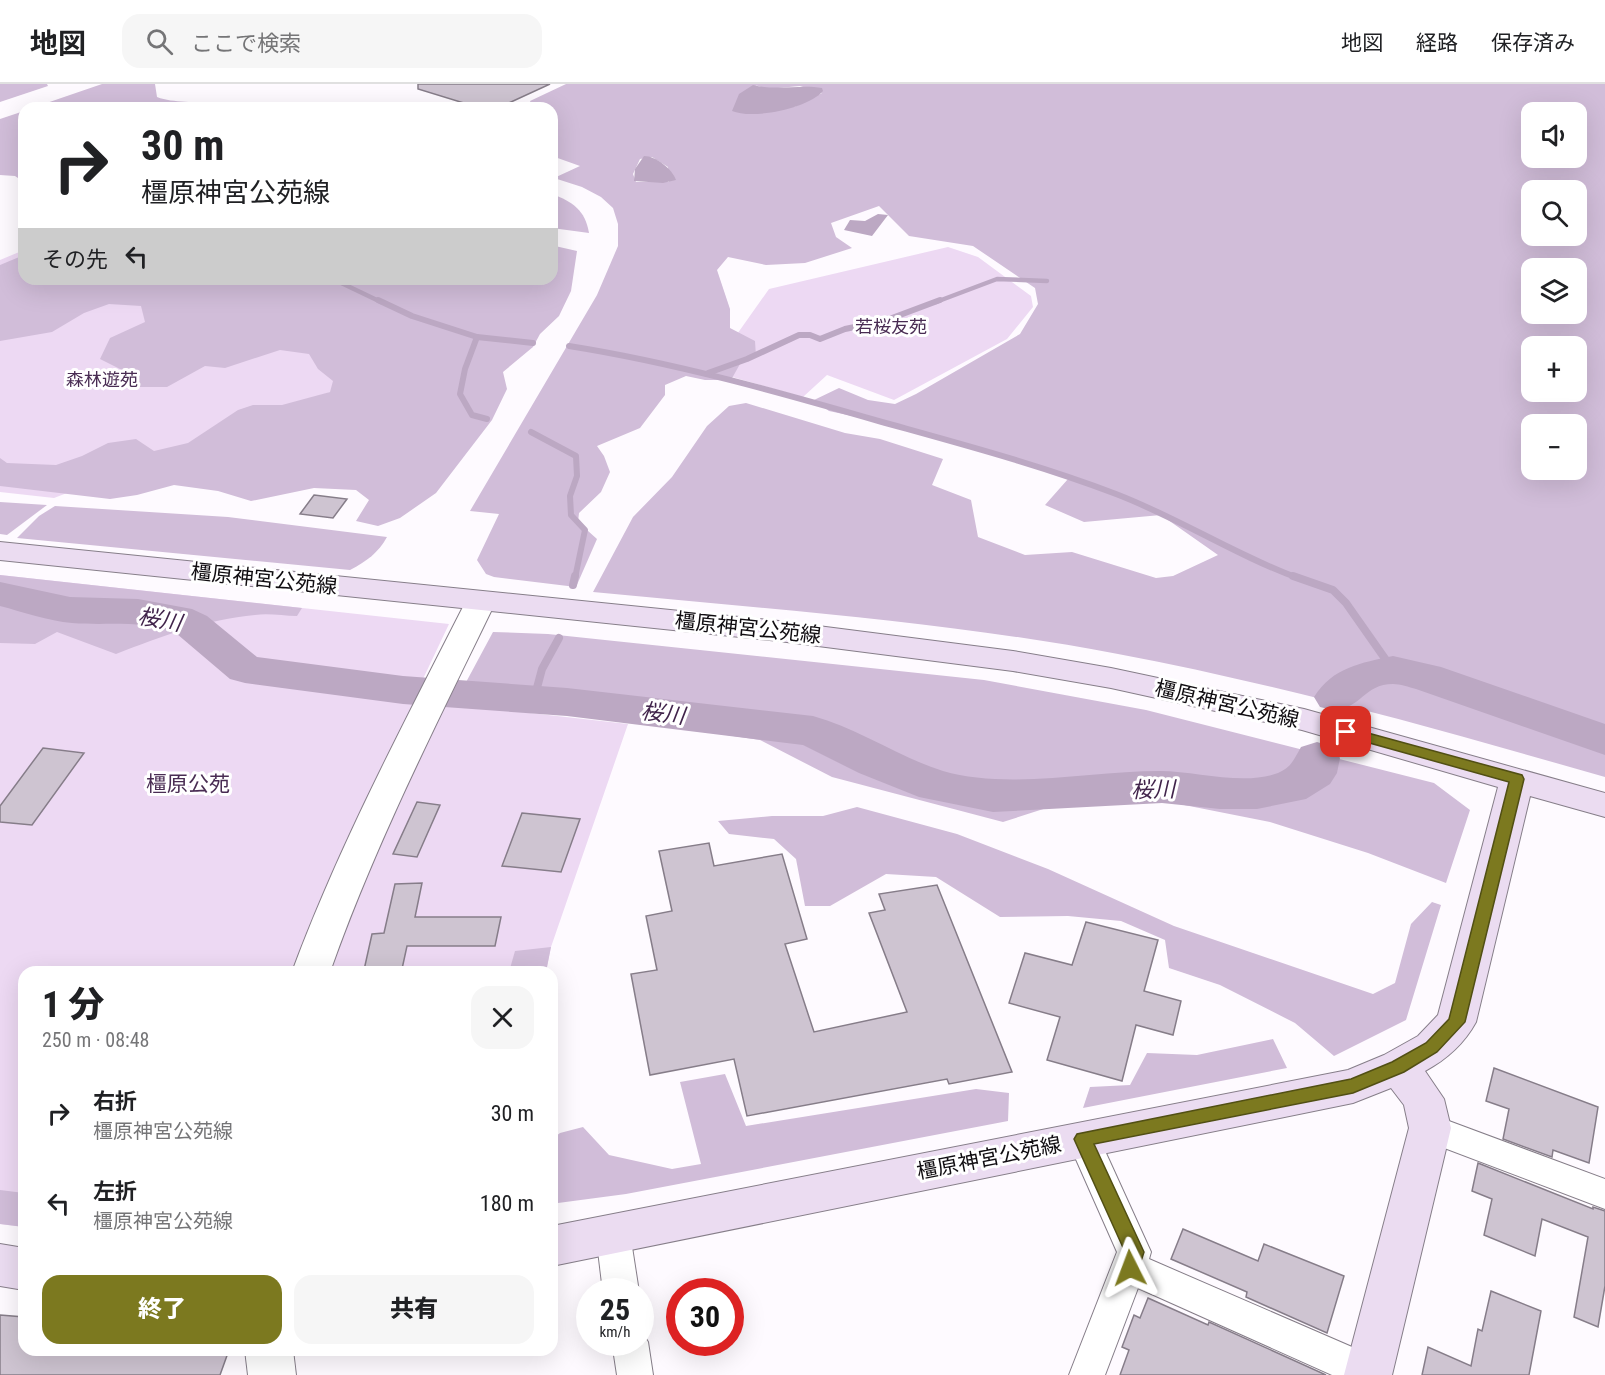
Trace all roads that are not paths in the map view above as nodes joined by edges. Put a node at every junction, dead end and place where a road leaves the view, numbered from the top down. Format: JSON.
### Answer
{"nodes":[{"id":1,"x":0,"y":551,"type":"edge"},
{"id":2,"x":481,"y":601,"type":"junction"},
{"id":3,"x":1517,"y":779,"type":"junction"},
{"id":4,"x":1605,"y":805,"type":"edge"},
{"id":5,"x":313,"y":966,"type":"edge"},
{"id":6,"x":1398,"y":1067,"type":"junction"},
{"id":7,"x":1430,"y":1128,"type":"junction"},
{"id":8,"x":1083,"y":1139,"type":"junction"},
{"id":9,"x":1605,"y":1194,"type":"edge"},
{"id":10,"x":612,"y":1234,"type":"junction"},
{"id":11,"x":558,"y":1245,"type":"edge"},
{"id":12,"x":0,"y":1265,"type":"edge"},
{"id":13,"x":18,"y":1268,"type":"edge"},
{"id":14,"x":1130,"y":1268,"type":"junction"},
{"id":15,"x":619,"y":1278,"type":"edge"},
{"id":16,"x":270,"y":1356,"type":"edge"},
{"id":17,"x":632,"y":1356,"type":"edge"},
{"id":18,"x":1368,"y":1374,"type":"edge"},
{"id":19,"x":272,"y":1375,"type":"edge"},
{"id":20,"x":635,"y":1375,"type":"edge"},
{"id":21,"x":1087,"y":1375,"type":"edge"}],
"edges":[{"from":1,"to":2,"type":"main road","name":"橿原神宮公苑線"},
{"from":2,"to":3,"type":"main road","name":"橿原神宮公苑線"},
{"from":2,"to":5,"type":"street"},
{"from":3,"to":4,"type":"main road"},
{"from":3,"to":6,"type":"main road","name":"橿原神宮公苑線"},
{"from":6,"to":7,"type":"main road"},
{"from":6,"to":8,"type":"main road","name":"橿原神宮公苑線"},
{"from":7,"to":9,"type":"street"},
{"from":7,"to":18,"type":"main road"},
{"from":8,"to":10,"type":"main road","name":"橿原神宮公苑線"},
{"from":8,"to":14,"type":"street"},
{"from":10,"to":11,"type":"main road","name":"橿原神宮公苑線"},
{"from":10,"to":15,"type":"street"},
{"from":12,"to":13,"type":"main road"},
{"from":14,"to":18,"type":"street"},
{"from":14,"to":21,"type":"street"},
{"from":16,"to":19,"type":"street"},
{"from":17,"to":20,"type":"street"}]}
